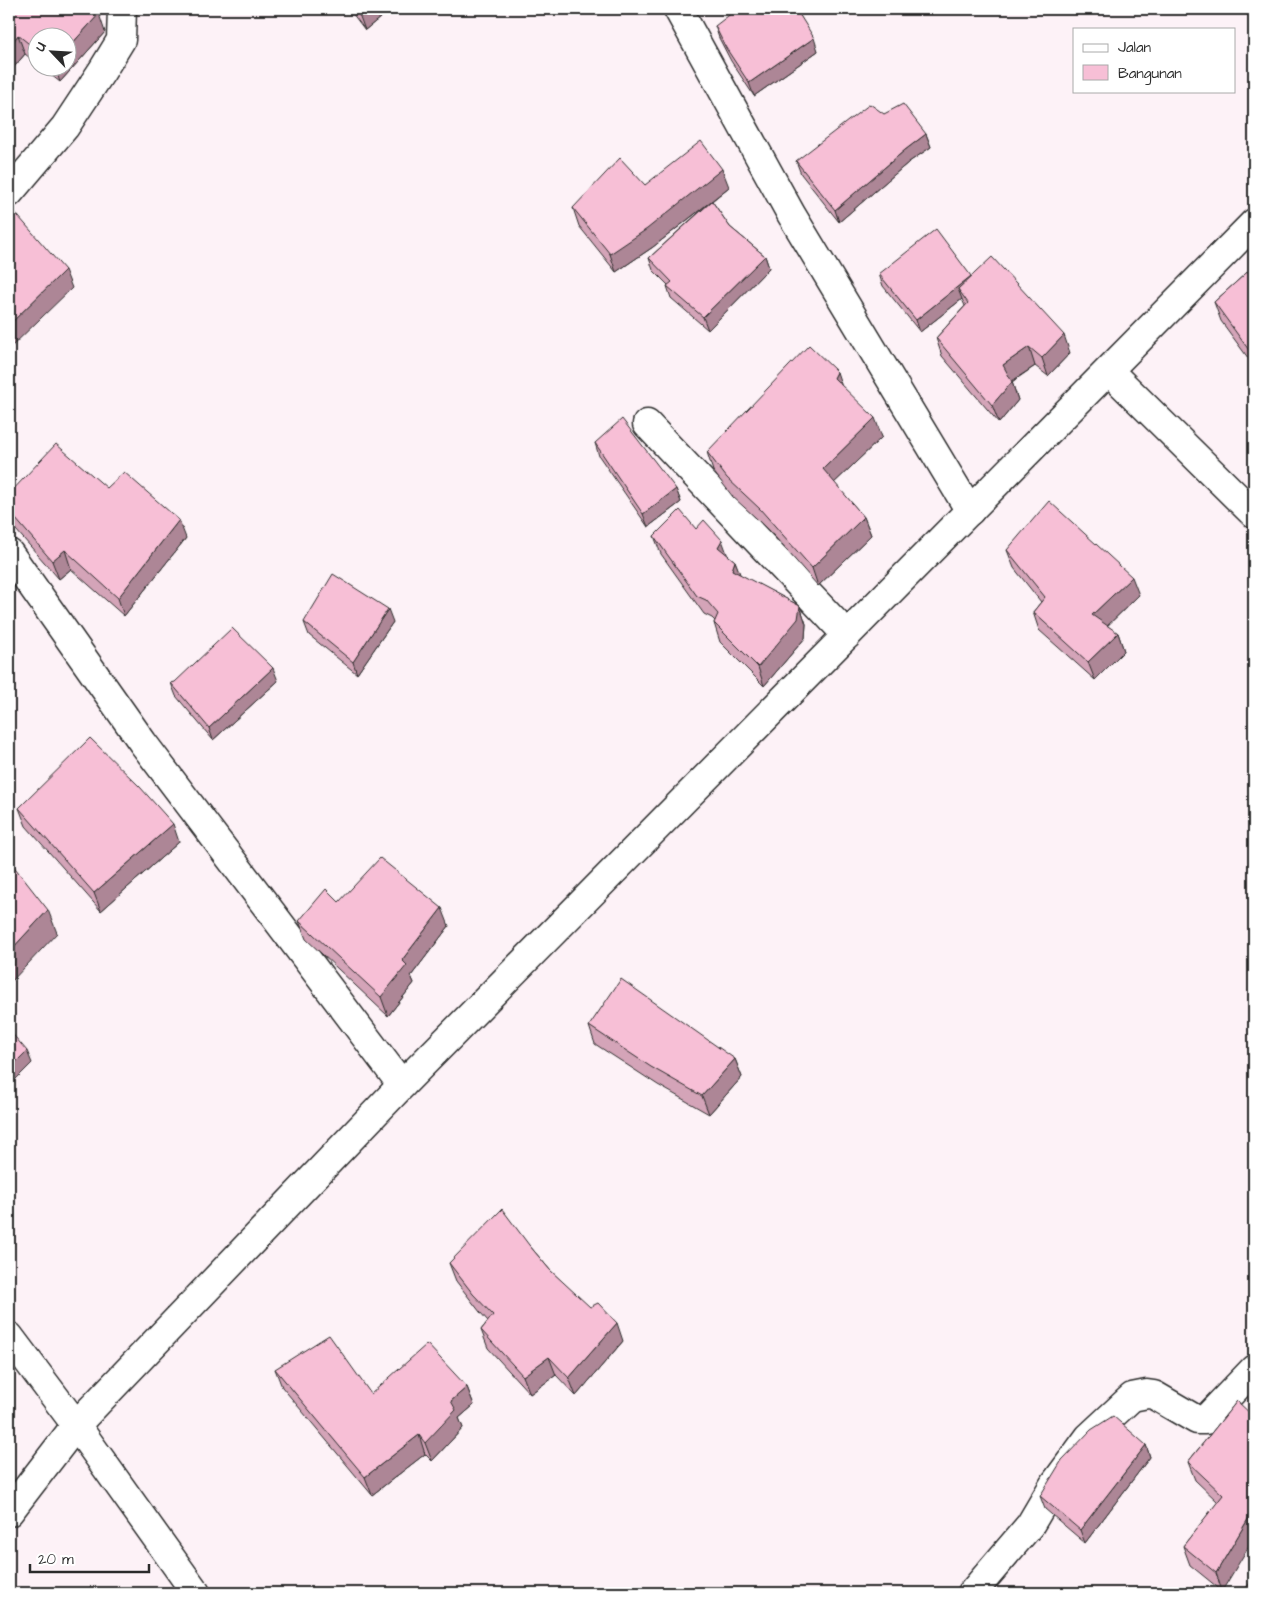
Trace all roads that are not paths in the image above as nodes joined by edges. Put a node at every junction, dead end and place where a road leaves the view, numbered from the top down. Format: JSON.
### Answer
{"nodes":[{"id":1,"x":122,"y":9,"type":"edge"},
{"id":2,"x":678,"y":9,"type":"edge"},
{"id":3,"x":9,"y":193,"type":"edge"},
{"id":4,"x":1254,"y":223,"type":"edge"},
{"id":5,"x":1109,"y":371,"type":"junction"},
{"id":6,"x":647,"y":424,"type":"dead end"},
{"id":7,"x":970,"y":511,"type":"junction"},
{"id":8,"x":1254,"y":514,"type":"edge"},
{"id":9,"x":9,"y":553,"type":"edge"},
{"id":10,"x":847,"y":635,"type":"junction"},
{"id":11,"x":402,"y":1085,"type":"junction"},
{"id":12,"x":9,"y":1336,"type":"edge"},
{"id":13,"x":1254,"y":1369,"type":"edge"},
{"id":14,"x":76,"y":1425,"type":"junction"},
{"id":15,"x":9,"y":1512,"type":"edge"},
{"id":16,"x":196,"y":1593,"type":"edge"},
{"id":17,"x":972,"y":1593,"type":"edge"}],
"edges":[{"from":1,"to":3,"type":"street"},
{"from":2,"to":7,"type":"street"},
{"from":4,"to":5,"type":"street"},
{"from":5,"to":7,"type":"street"},
{"from":5,"to":8,"type":"street"},
{"from":6,"to":10,"type":"street"},
{"from":7,"to":10,"type":"street"},
{"from":9,"to":11,"type":"street"},
{"from":10,"to":11,"type":"street"},
{"from":11,"to":14,"type":"street"},
{"from":12,"to":14,"type":"street"},
{"from":13,"to":17,"type":"street"},
{"from":14,"to":15,"type":"street"},
{"from":14,"to":16,"type":"street"}]}
